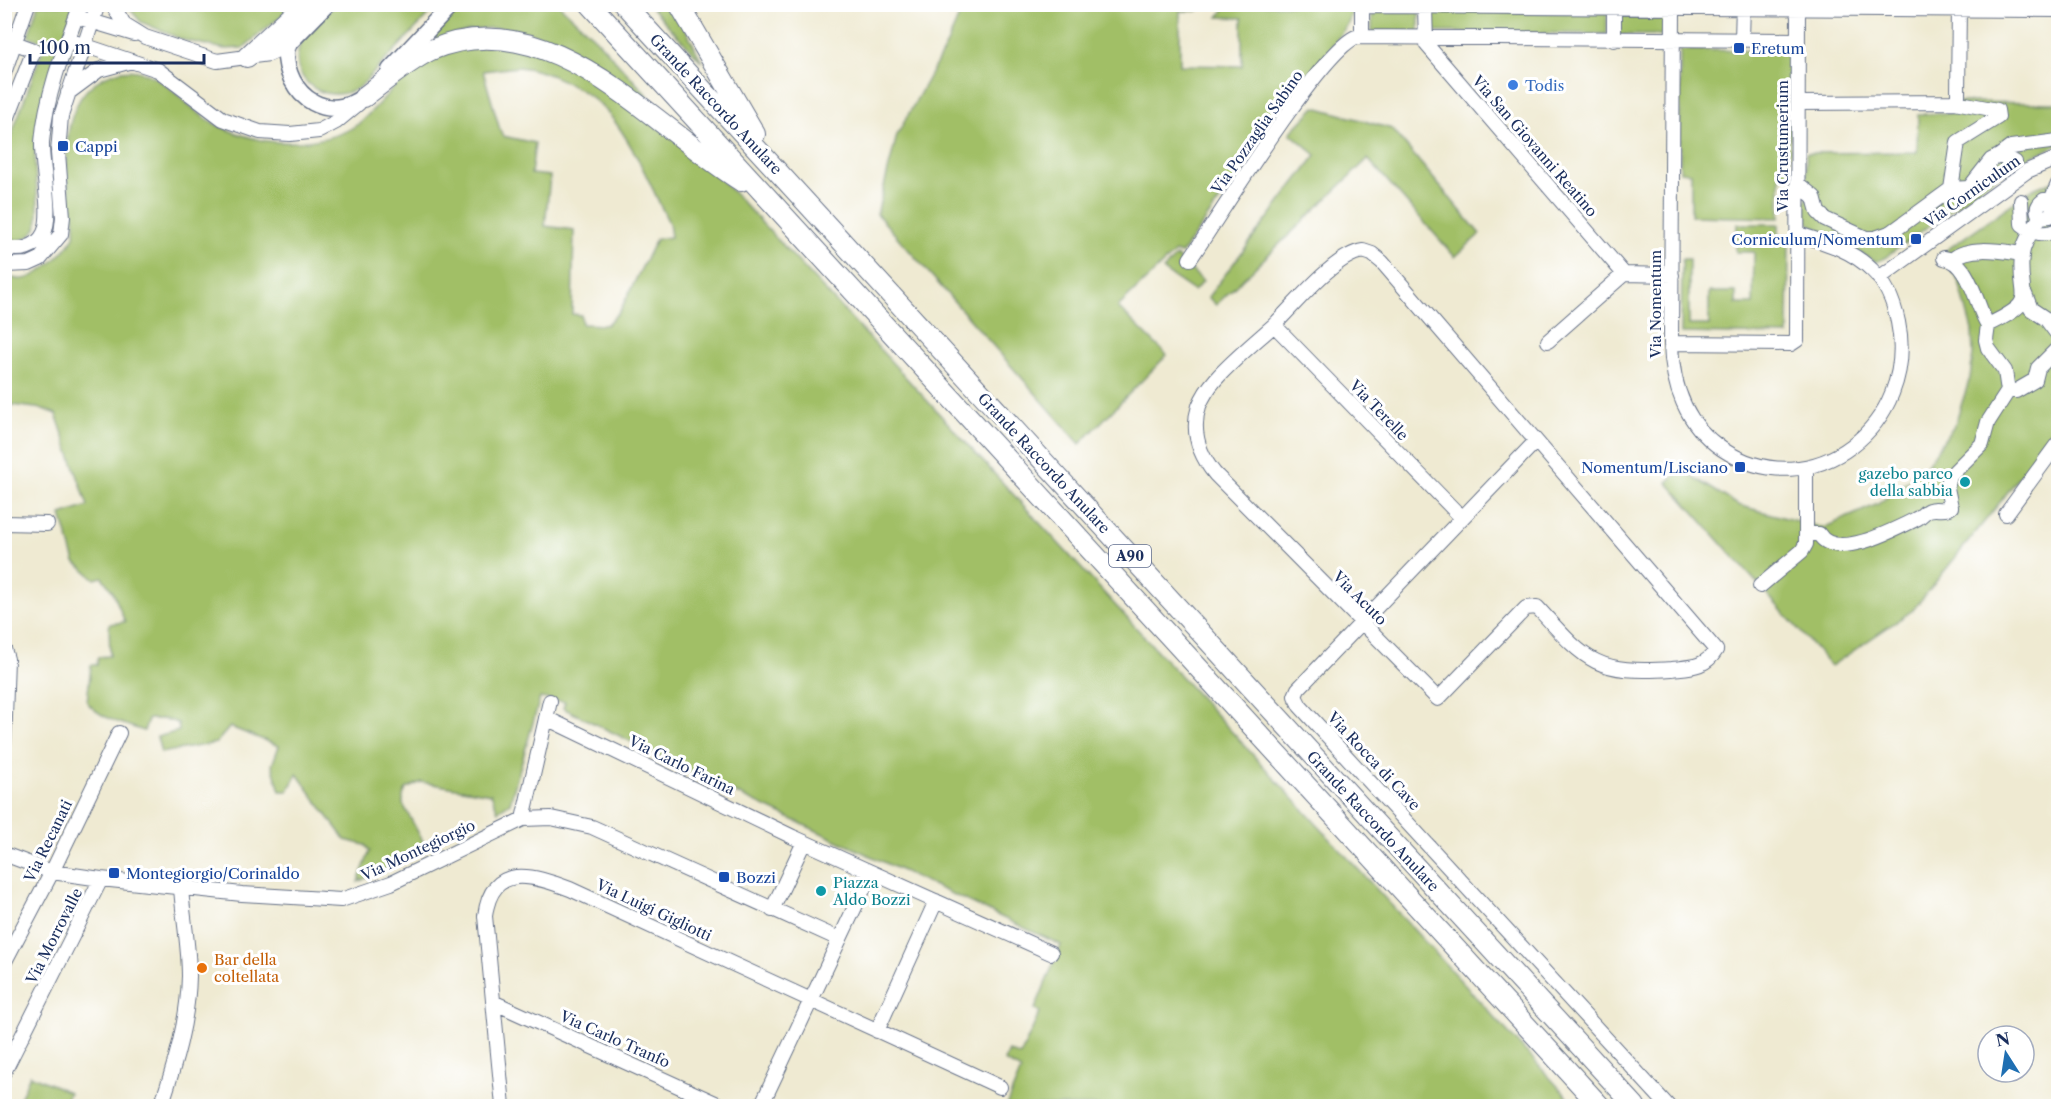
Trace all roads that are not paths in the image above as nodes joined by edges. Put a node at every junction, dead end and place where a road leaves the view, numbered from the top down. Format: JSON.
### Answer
{"nodes":[{"id":1,"x":13,"y":4,"type":"edge"},
{"id":2,"x":98,"y":4,"type":"edge"},
{"id":3,"x":112,"y":4,"type":"edge"},
{"id":4,"x":303,"y":4,"type":"edge"},
{"id":5,"x":309,"y":4,"type":"edge"},
{"id":6,"x":327,"y":4,"type":"edge"},
{"id":7,"x":452,"y":4,"type":"edge"},
{"id":8,"x":590,"y":4,"type":"edge"},
{"id":9,"x":624,"y":4,"type":"edge"},
{"id":10,"x":679,"y":4,"type":"edge"},
{"id":11,"x":1362,"y":5,"type":"edge"},
{"id":12,"x":1425,"y":6,"type":"junction"},
{"id":13,"x":28,"y":7,"type":"edge"},
{"id":14,"x":1743,"y":7,"type":"edge"},
{"id":15,"x":1798,"y":7,"type":"edge"},
{"id":16,"x":1959,"y":7,"type":"edge"},
{"id":17,"x":2055,"y":8,"type":"edge"},
{"id":18,"x":1614,"y":9,"type":"junction"},
{"id":19,"x":1673,"y":9,"type":"junction"},
{"id":20,"x":78,"y":11,"type":"edge"},
{"id":21,"x":92,"y":22,"type":"junction"},
{"id":22,"x":1362,"y":36,"type":"junction"},
{"id":23,"x":145,"y":37,"type":"junction"},
{"id":24,"x":1425,"y":38,"type":"junction"},
{"id":25,"x":68,"y":40,"type":"junction"},
{"id":26,"x":1614,"y":40,"type":"junction"},
{"id":27,"x":1742,"y":40,"type":"junction"},
{"id":28,"x":1798,"y":40,"type":"junction"},
{"id":29,"x":1673,"y":41,"type":"junction"},
{"id":30,"x":15,"y":43,"type":"junction"},
{"id":31,"x":83,"y":45,"type":"junction"},
{"id":32,"x":286,"y":46,"type":"junction"},
{"id":33,"x":247,"y":57,"type":"junction"},
{"id":34,"x":132,"y":60,"type":"junction"},
{"id":35,"x":4,"y":74,"type":"edge"},
{"id":36,"x":68,"y":93,"type":"junction"},
{"id":37,"x":364,"y":97,"type":"junction"},
{"id":38,"x":1955,"y":102,"type":"junction"},
{"id":39,"x":1798,"y":103,"type":"junction"},
{"id":40,"x":4,"y":128,"type":"edge"},
{"id":41,"x":2058,"y":141,"type":"edge"},
{"id":42,"x":1999,"y":156,"type":"junction"},
{"id":43,"x":2058,"y":158,"type":"edge"},
{"id":44,"x":2015,"y":162,"type":"dead end"},
{"id":45,"x":780,"y":174,"type":"junction"},
{"id":46,"x":1798,"y":184,"type":"junction"},
{"id":47,"x":2058,"y":184,"type":"edge"},
{"id":48,"x":1951,"y":189,"type":"junction"},
{"id":49,"x":765,"y":197,"type":"junction"},
{"id":50,"x":2021,"y":201,"type":"dead end"},
{"id":51,"x":2058,"y":230,"type":"edge"},
{"id":52,"x":2032,"y":232,"type":"junction"},
{"id":53,"x":1798,"y":234,"type":"junction"},
{"id":54,"x":4,"y":247,"type":"edge"},
{"id":55,"x":2022,"y":254,"type":"junction"},
{"id":56,"x":1190,"y":259,"type":"dead end"},
{"id":57,"x":4,"y":265,"type":"edge"},
{"id":58,"x":1624,"y":274,"type":"junction"},
{"id":59,"x":1672,"y":275,"type":"junction"},
{"id":60,"x":1879,"y":278,"type":"junction"},
{"id":61,"x":2025,"y":294,"type":"junction"},
{"id":62,"x":1274,"y":325,"type":"junction"},
{"id":63,"x":1988,"y":325,"type":"junction"},
{"id":64,"x":2058,"y":335,"type":"edge"},
{"id":65,"x":1548,"y":340,"type":"dead end"},
{"id":66,"x":1671,"y":343,"type":"junction"},
{"id":67,"x":2058,"y":345,"type":"edge"},
{"id":68,"x":2008,"y":391,"type":"junction"},
{"id":69,"x":1535,"y":442,"type":"junction"},
{"id":70,"x":2058,"y":443,"type":"edge"},
{"id":71,"x":1806,"y":468,"type":"junction"},
{"id":72,"x":2006,"y":514,"type":"dead end"},
{"id":73,"x":1461,"y":518,"type":"junction"},
{"id":74,"x":4,"y":523,"type":"edge"},
{"id":75,"x":47,"y":524,"type":"dead end"},
{"id":76,"x":1812,"y":534,"type":"dead end"},
{"id":77,"x":1760,"y":586,"type":"dead end"},
{"id":78,"x":1362,"y":624,"type":"junction"},
{"id":79,"x":4,"y":649,"type":"edge"},
{"id":80,"x":550,"y":701,"type":"dead end"},
{"id":81,"x":546,"y":718,"type":"junction"},
{"id":82,"x":119,"y":733,"type":"dead end"},
{"id":83,"x":4,"y":746,"type":"edge"},
{"id":84,"x":523,"y":819,"type":"junction"},
{"id":85,"x":804,"y":842,"type":"junction"},
{"id":86,"x":4,"y":854,"type":"edge"},
{"id":87,"x":52,"y":872,"type":"junction"},
{"id":88,"x":871,"y":873,"type":"junction"},
{"id":89,"x":101,"y":879,"type":"junction"},
{"id":90,"x":181,"y":888,"type":"junction"},
{"id":91,"x":936,"y":901,"type":"junction"},
{"id":92,"x":772,"y":909,"type":"junction"},
{"id":93,"x":838,"y":939,"type":"junction"},
{"id":94,"x":1051,"y":953,"type":"dead end"},
{"id":95,"x":4,"y":963,"type":"edge"},
{"id":96,"x":809,"y":1000,"type":"junction"},
{"id":97,"x":493,"y":1002,"type":"junction"},
{"id":98,"x":877,"y":1031,"type":"junction"},
{"id":99,"x":4,"y":1072,"type":"edge"},
{"id":100,"x":1000,"y":1087,"type":"dead end"},
{"id":101,"x":161,"y":1107,"type":"edge"},
{"id":102,"x":503,"y":1107,"type":"edge"},
{"id":103,"x":722,"y":1107,"type":"edge"},
{"id":104,"x":761,"y":1107,"type":"edge"},
{"id":105,"x":1600,"y":1107,"type":"edge"},
{"id":106,"x":1635,"y":1107,"type":"edge"},
{"id":107,"x":1668,"y":1107,"type":"edge"}],
"edges":[{"from":1,"to":13,"type":"street"},
{"from":2,"to":21,"type":"street"},
{"from":3,"to":23,"type":"street"},
{"from":4,"to":33,"type":"highway"},
{"from":5,"to":32,"type":"highway"},
{"from":6,"to":32,"type":"main road"},
{"from":7,"to":37,"type":"main road"},
{"from":8,"to":49,"type":"highway","name":"Grande Raccordo Anulare","number":"A90"},
{"from":9,"to":45,"type":"highway","name":"Grande Raccordo Anulare","number":"A90"},
{"from":10,"to":45,"type":"highway"},
{"from":11,"to":12,"type":"street"},
{"from":11,"to":22,"type":"street"},
{"from":12,"to":18,"type":"street"},
{"from":12,"to":24,"type":"street"},
{"from":13,"to":30,"type":"street"},
{"from":14,"to":15,"type":"street"},
{"from":14,"to":19,"type":"street"},
{"from":14,"to":27,"type":"street"},
{"from":15,"to":16,"type":"street"},
{"from":15,"to":28,"type":"street","name":"Via Crustumerium"},
{"from":16,"to":17,"type":"street"},
{"from":16,"to":38,"type":"street"},
{"from":18,"to":19,"type":"street"},
{"from":18,"to":26,"type":"street"},
{"from":19,"to":29,"type":"street","name":"Via Nomentum"},
{"from":20,"to":21,"type":"street"},
{"from":20,"to":25,"type":"street"},
{"from":21,"to":23,"type":"street"},
{"from":21,"to":31,"type":"street"},
{"from":22,"to":24,"type":"street"},
{"from":22,"to":56,"type":"street","name":"Via Pozzaglia Sabino"},
{"from":23,"to":33,"type":"street"},
{"from":24,"to":26,"type":"street"},
{"from":24,"to":58,"type":"street","name":"Via San Giovanni Reatino"},
{"from":25,"to":31,"type":"street"},
{"from":25,"to":54,"type":"street"},
{"from":26,"to":29,"type":"street"},
{"from":27,"to":28,"type":"street"},
{"from":27,"to":29,"type":"street"},
{"from":28,"to":39,"type":"street","name":"Via Crustumerium"},
{"from":29,"to":59,"type":"street","name":"Via Nomentum"},
{"from":30,"to":35,"type":"street"},
{"from":30,"to":40,"type":"street"},
{"from":31,"to":34,"type":"street"},
{"from":31,"to":36,"type":"street"},
{"from":32,"to":33,"type":"street"},
{"from":32,"to":37,"type":"main road"},
{"from":34,"to":36,"type":"street"},
{"from":34,"to":37,"type":"street"},
{"from":36,"to":57,"type":"street"},
{"from":37,"to":49,"type":"highway"},
{"from":38,"to":39,"type":"street"},
{"from":38,"to":48,"type":"street"},
{"from":39,"to":46,"type":"street","name":"Via Crustumerium"},
{"from":41,"to":42,"type":"street"},
{"from":42,"to":44,"type":"street"},
{"from":42,"to":48,"type":"street"},
{"from":43,"to":60,"type":"street","name":"Via Corniculum"},
{"from":45,"to":106,"type":"highway","name":"Grande Raccordo Anulare","number":"A90"},
{"from":46,"to":48,"type":"street"},
{"from":46,"to":53,"type":"street","name":"Via Crustumerium"},
{"from":47,"to":52,"type":"street"},
{"from":49,"to":105,"type":"highway","name":"Grande Raccordo Anulare","number":"A90"},
{"from":50,"to":52,"type":"street"},
{"from":51,"to":52,"type":"street"},
{"from":52,"to":55,"type":"street"},
{"from":53,"to":60,"type":"street","name":"Via Nomentum"},
{"from":53,"to":66,"type":"street","name":"Via Crustumerium"},
{"from":55,"to":61,"type":"street"},
{"from":55,"to":63,"type":"street"},
{"from":58,"to":59,"type":"street"},
{"from":58,"to":65,"type":"street"},
{"from":59,"to":66,"type":"street","name":"Via Nomentum"},
{"from":60,"to":71,"type":"street","name":"Via Nomentum"},
{"from":61,"to":63,"type":"street"},
{"from":61,"to":64,"type":"street"},
{"from":62,"to":69,"type":"street","name":"Via Acuto"},
{"from":62,"to":73,"type":"street","name":"Via Terelle"},
{"from":62,"to":78,"type":"street","name":"Via Acuto"},
{"from":63,"to":68,"type":"street"},
{"from":66,"to":71,"type":"street","name":"Via Nomentum"},
{"from":67,"to":68,"type":"street"},
{"from":68,"to":76,"type":"street"},
{"from":69,"to":73,"type":"street","name":"Via Rocca di Cave"},
{"from":69,"to":78,"type":"street","name":"Via Acuto"},
{"from":70,"to":72,"type":"street"},
{"from":71,"to":77,"type":"street"},
{"from":73,"to":78,"type":"street","name":"Via Rocca di Cave"},
{"from":74,"to":75,"type":"street"},
{"from":78,"to":107,"type":"street","name":"Via Rocca di Cave"},
{"from":79,"to":83,"type":"street"},
{"from":80,"to":81,"type":"street"},
{"from":81,"to":84,"type":"street"},
{"from":81,"to":85,"type":"street","name":"Via Carlo Farina"},
{"from":82,"to":87,"type":"street","name":"Via Recanati"},
{"from":84,"to":90,"type":"street","name":"Via Montegiorgio"},
{"from":84,"to":92,"type":"street"},
{"from":85,"to":88,"type":"street"},
{"from":85,"to":92,"type":"street"},
{"from":86,"to":87,"type":"street","name":"Via Montegiorgio"},
{"from":87,"to":89,"type":"street","name":"Via Montegiorgio"},
{"from":87,"to":95,"type":"street","name":"Via Recanati"},
{"from":88,"to":91,"type":"street"},
{"from":88,"to":93,"type":"street"},
{"from":89,"to":90,"type":"street","name":"Via Montegiorgio"},
{"from":89,"to":99,"type":"street","name":"Via Morrovalle"},
{"from":90,"to":101,"type":"street"},
{"from":91,"to":94,"type":"street"},
{"from":91,"to":98,"type":"street"},
{"from":92,"to":93,"type":"street"},
{"from":93,"to":96,"type":"street"},
{"from":96,"to":97,"type":"street","name":"Via Luigi Gigliotti"},
{"from":96,"to":98,"type":"street","name":"Via Luigi Gigliotti"},
{"from":96,"to":104,"type":"street"},
{"from":97,"to":102,"type":"street","name":"Via Luigi Gigliotti"},
{"from":97,"to":103,"type":"street","name":"Via Carlo Tranfo"},
{"from":98,"to":100,"type":"street","name":"Via Luigi Gigliotti"}]}
